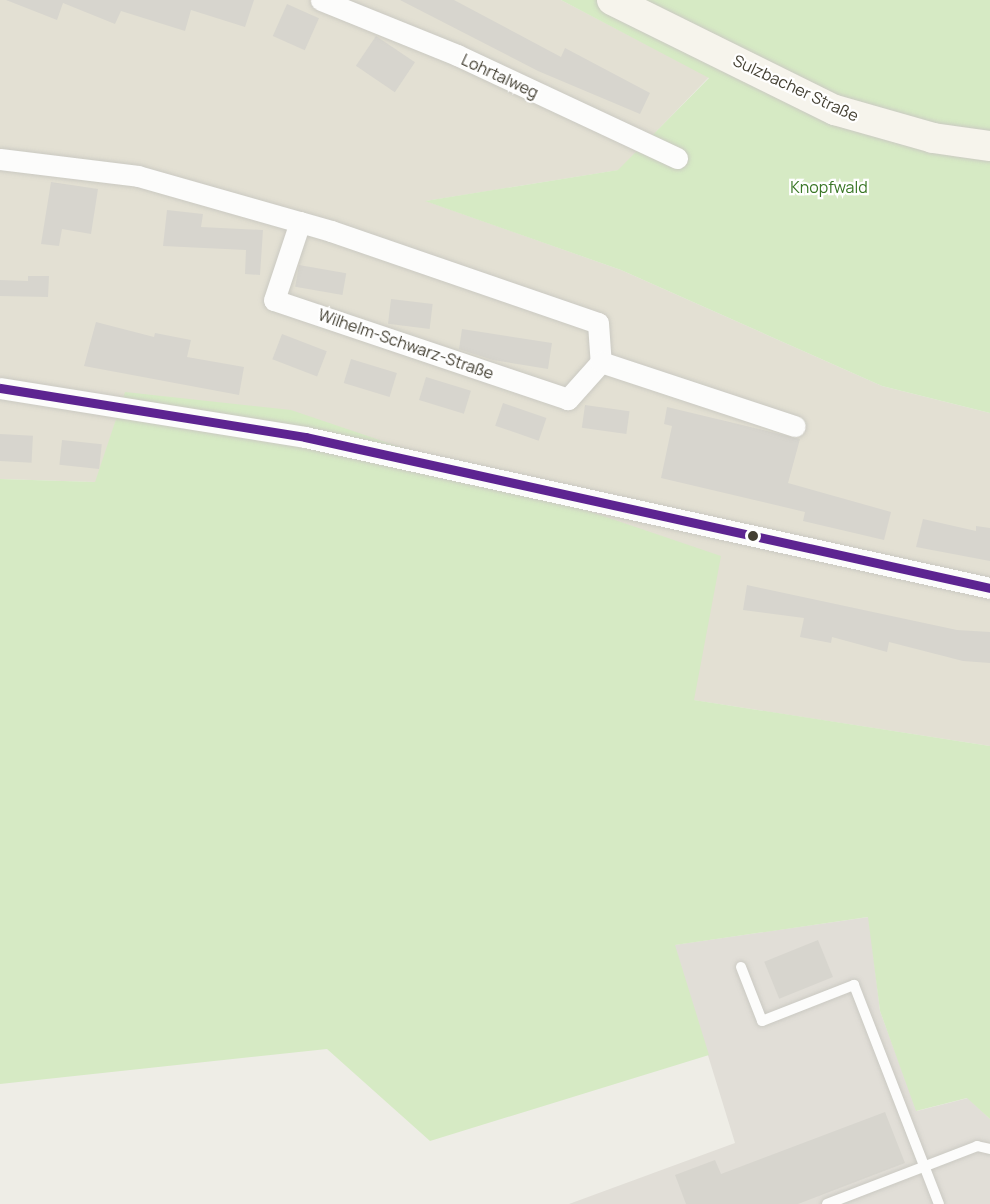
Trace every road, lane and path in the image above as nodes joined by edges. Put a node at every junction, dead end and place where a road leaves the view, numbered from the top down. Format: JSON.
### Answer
{"nodes":[{"id":1,"x":321,"y":0,"type":"edge"},
{"id":2,"x":612,"y":0,"type":"edge"},
{"id":3,"x":990,"y":146,"type":"edge"},
{"id":4,"x":677,"y":158,"type":"dead end"},
{"id":5,"x":0,"y":159,"type":"edge"},
{"id":6,"x":300,"y":222,"type":"junction"},
{"id":7,"x":601,"y":362,"type":"junction"},
{"id":8,"x":0,"y":388,"type":"edge"},
{"id":9,"x":795,"y":426,"type":"dead end"},
{"id":10,"x":990,"y":588,"type":"edge"},
{"id":11,"x":741,"y":967,"type":"dead end"},
{"id":12,"x":990,"y":1149,"type":"edge"},
{"id":13,"x":924,"y":1167,"type":"junction"},
{"id":14,"x":827,"y":1204,"type":"edge"},
{"id":15,"x":939,"y":1204,"type":"edge"}],
"edges":[{"from":1,"to":4,"type":"street","name":"Lohrtalweg"},
{"from":2,"to":3,"type":"main road","name":"Sulzbacher Straße"},
{"from":5,"to":6,"type":"street"},
{"from":6,"to":7,"type":"street"},
{"from":6,"to":7,"type":"street","name":"Wilhelm-Schwarz-Straße"},
{"from":7,"to":9,"type":"street"},
{"from":8,"to":10,"type":"street"},
{"from":11,"to":13,"type":"lane"},
{"from":12,"to":13,"type":"lane"},
{"from":13,"to":14,"type":"lane"},
{"from":13,"to":15,"type":"lane"}]}
